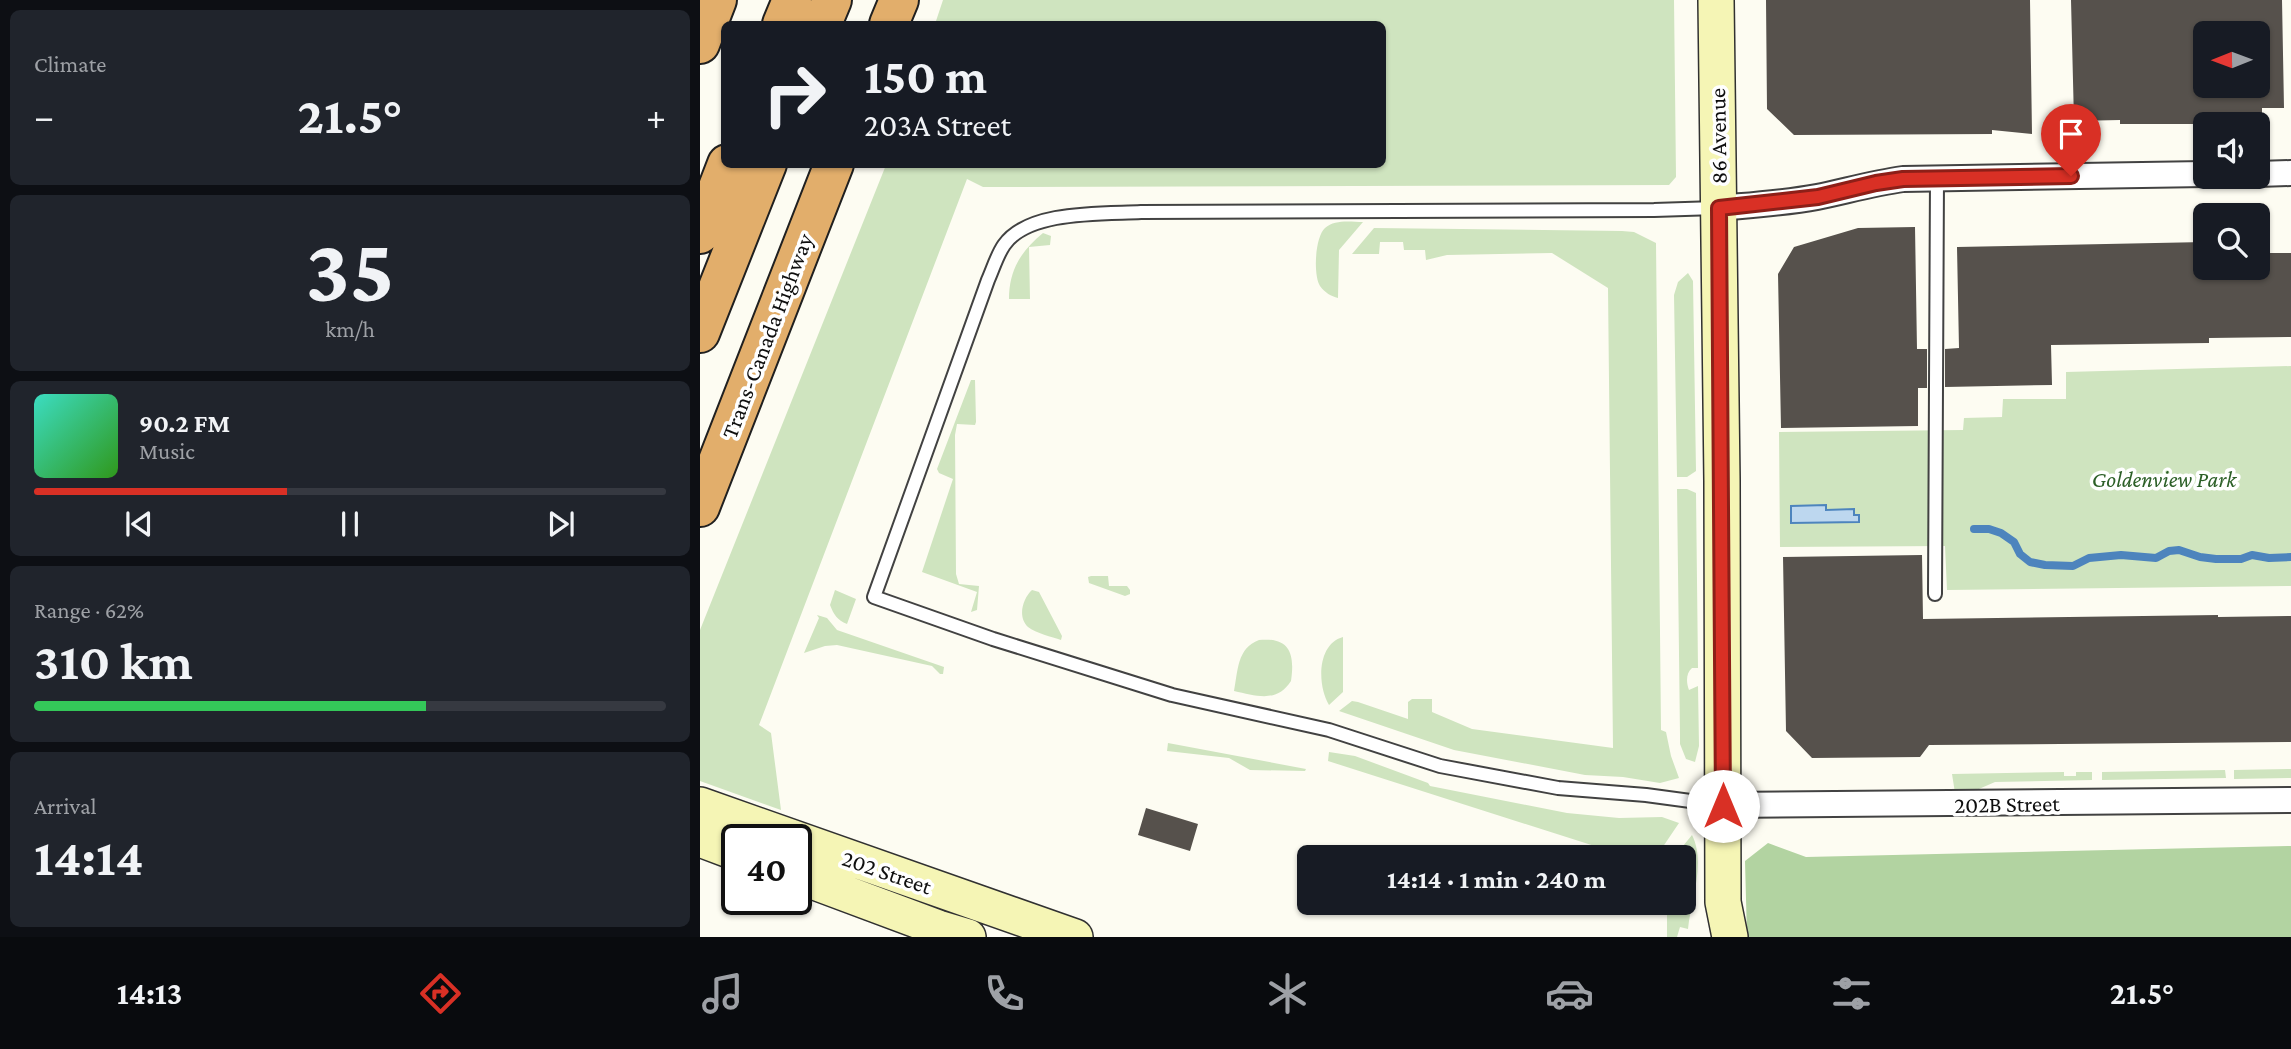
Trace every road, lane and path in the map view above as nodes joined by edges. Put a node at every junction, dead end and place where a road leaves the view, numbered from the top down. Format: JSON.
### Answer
{"nodes":[{"id":1,"x":717,"y":0,"type":"edge"},
{"id":2,"x":792,"y":0,"type":"edge"},
{"id":3,"x":832,"y":0,"type":"edge"},
{"id":4,"x":899,"y":0,"type":"edge"},
{"id":5,"x":1716,"y":0,"type":"edge"},
{"id":6,"x":783,"y":21,"type":"edge"},
{"id":7,"x":823,"y":21,"type":"edge"},
{"id":8,"x":890,"y":21,"type":"edge"},
{"id":9,"x":700,"y":44,"type":"edge"},
{"id":10,"x":725,"y":168,"type":"edge"},
{"id":11,"x":765,"y":168,"type":"edge"},
{"id":12,"x":832,"y":168,"type":"edge"},
{"id":13,"x":2291,"y":173,"type":"edge"},
{"id":14,"x":2193,"y":174,"type":"edge"},
{"id":15,"x":2270,"y":174,"type":"edge"},
{"id":16,"x":1937,"y":178,"type":"junction"},
{"id":17,"x":1719,"y":208,"type":"junction"},
{"id":18,"x":700,"y":234,"type":"edge"},
{"id":19,"x":700,"y":333,"type":"edge"},
{"id":20,"x":700,"y":507,"type":"edge"},
{"id":21,"x":1935,"y":594,"type":"dead end"},
{"id":22,"x":2291,"y":800,"type":"edge"},
{"id":23,"x":700,"y":805,"type":"edge"},
{"id":24,"x":1723,"y":806,"type":"junction"},
{"id":25,"x":700,"y":839,"type":"edge"},
{"id":26,"x":721,"y":847,"type":"edge"},
{"id":27,"x":812,"y":881,"type":"edge"},
{"id":28,"x":1723,"y":902,"type":"junction"},
{"id":29,"x":968,"y":937,"type":"edge"},
{"id":30,"x":1074,"y":937,"type":"edge"},
{"id":31,"x":1716,"y":937,"type":"edge"},
{"id":32,"x":1730,"y":937,"type":"edge"}],
"edges":[{"from":1,"to":9,"type":"highway"},
{"from":2,"to":6,"type":"highway"},
{"from":3,"to":7,"type":"highway"},
{"from":4,"to":8,"type":"highway"},
{"from":5,"to":17,"type":"street","name":"86 Avenue"},
{"from":10,"to":18,"type":"highway"},
{"from":11,"to":19,"type":"highway"},
{"from":12,"to":20,"type":"highway","name":"Trans-Canada Highway"},
{"from":13,"to":15,"type":"street"},
{"from":14,"to":16,"type":"street"},
{"from":16,"to":17,"type":"street"},
{"from":16,"to":21,"type":"lane"},
{"from":17,"to":24,"type":"street","name":"86 Avenue"},
{"from":17,"to":24,"type":"lane"},
{"from":22,"to":24,"type":"street","name":"202B Street"},
{"from":23,"to":30,"type":"street","name":"202 Street"},
{"from":24,"to":28,"type":"street","name":"86 Avenue"},
{"from":25,"to":26,"type":"street"},
{"from":27,"to":29,"type":"street","name":"202 Street"},
{"from":28,"to":31,"type":"street","name":"86 Avenue"},
{"from":28,"to":32,"type":"street","name":"86 Avenue"}]}
